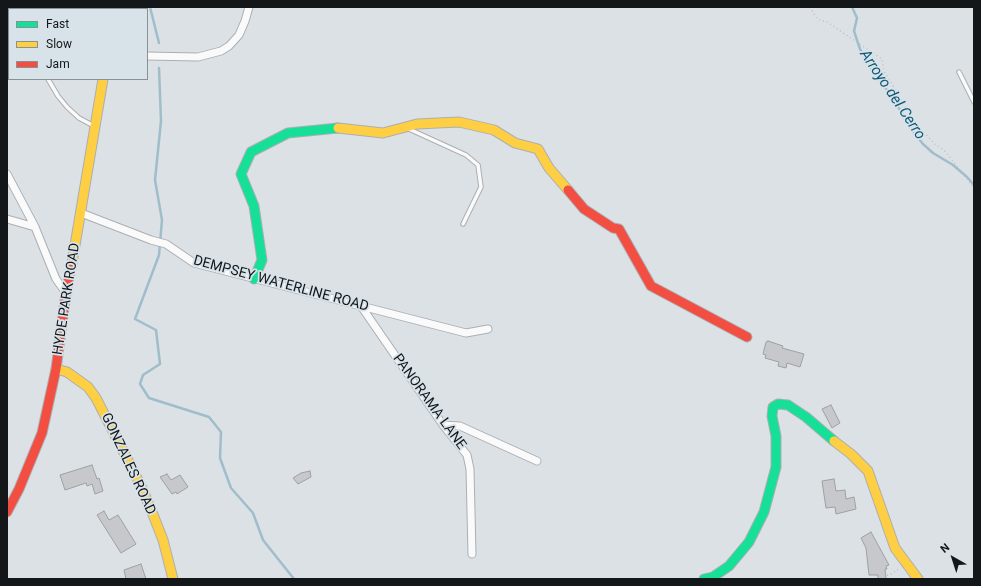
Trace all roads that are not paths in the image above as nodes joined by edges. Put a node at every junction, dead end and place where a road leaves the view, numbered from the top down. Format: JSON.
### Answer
{"nodes":[{"id":1,"x":249,"y":7,"type":"edge"},
{"id":2,"x":148,"y":56,"type":"edge"},
{"id":3,"x":959,"y":72,"type":"dead end"},
{"id":4,"x":49,"y":80,"type":"edge"},
{"id":5,"x":103,"y":80,"type":"edge"},
{"id":6,"x":974,"y":102,"type":"edge"},
{"id":7,"x":95,"y":127,"type":"junction"},
{"id":8,"x":405,"y":127,"type":"junction"},
{"id":9,"x":7,"y":174,"type":"edge"},
{"id":10,"x":81,"y":213,"type":"junction"},
{"id":11,"x":7,"y":220,"type":"edge"},
{"id":12,"x":462,"y":224,"type":"dead end"},
{"id":13,"x":35,"y":227,"type":"junction"},
{"id":14,"x":254,"y":279,"type":"junction"},
{"id":15,"x":66,"y":293,"type":"junction"},
{"id":16,"x":361,"y":306,"type":"junction"},
{"id":17,"x":488,"y":329,"type":"dead end"},
{"id":18,"x":747,"y":337,"type":"dead end"},
{"id":19,"x":56,"y":369,"type":"junction"},
{"id":20,"x":443,"y":425,"type":"junction"},
{"id":21,"x":537,"y":461,"type":"dead end"},
{"id":22,"x":7,"y":512,"type":"edge"},
{"id":23,"x":472,"y":554,"type":"dead end"},
{"id":24,"x":174,"y":579,"type":"edge"},
{"id":25,"x":704,"y":579,"type":"edge"},
{"id":26,"x":918,"y":579,"type":"edge"}],
"edges":[{"from":1,"to":2,"type":"street"},
{"from":3,"to":6,"type":"lane"},
{"from":4,"to":7,"type":"lane"},
{"from":5,"to":7,"type":"street","name":"HYDE PARK ROAD"},
{"from":7,"to":10,"type":"street","name":"HYDE PARK ROAD"},
{"from":8,"to":12,"type":"lane"},
{"from":8,"to":14,"type":"street"},
{"from":8,"to":18,"type":"street"},
{"from":9,"to":13,"type":"street"},
{"from":10,"to":14,"type":"street","name":"DEMPSEY WATERLINE ROAD"},
{"from":10,"to":15,"type":"street","name":"HYDE PARK ROAD"},
{"from":11,"to":13,"type":"street"},
{"from":13,"to":15,"type":"street"},
{"from":14,"to":16,"type":"street","name":"DEMPSEY WATERLINE ROAD"},
{"from":15,"to":19,"type":"street","name":"HYDE PARK ROAD"},
{"from":16,"to":17,"type":"street","name":"DEMPSEY WATERLINE ROAD"},
{"from":16,"to":20,"type":"street","name":"PANORAMA LANE"},
{"from":19,"to":22,"type":"street","name":"HYDE PARK ROAD"},
{"from":19,"to":24,"type":"street","name":"GONZALES ROAD"},
{"from":20,"to":21,"type":"street"},
{"from":20,"to":23,"type":"street","name":"PANORAMA LANE"},
{"from":25,"to":26,"type":"street"}]}
